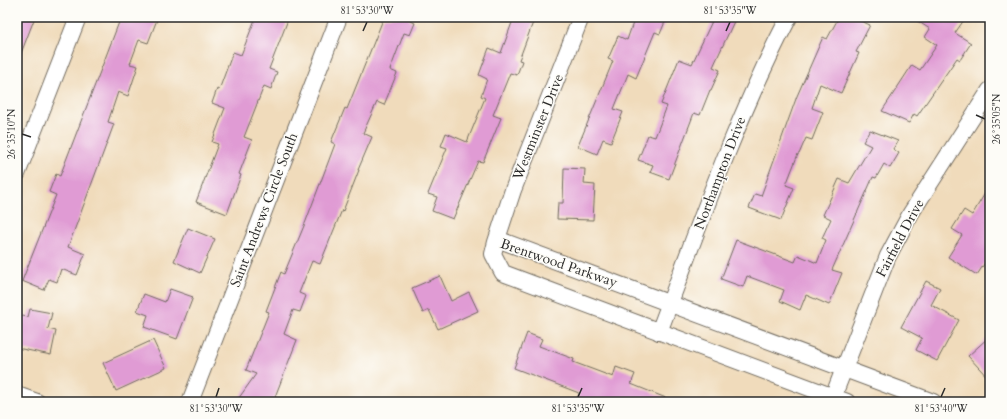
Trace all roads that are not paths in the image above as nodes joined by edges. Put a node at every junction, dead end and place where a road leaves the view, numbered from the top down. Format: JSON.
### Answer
{"nodes":[{"id":1,"x":78,"y":17,"type":"edge"},
{"id":2,"x":339,"y":17,"type":"edge"},
{"id":3,"x":581,"y":17,"type":"edge"},
{"id":4,"x":789,"y":17,"type":"edge"},
{"id":5,"x":990,"y":90,"type":"edge"},
{"id":6,"x":17,"y":174,"type":"edge"},
{"id":7,"x":497,"y":238,"type":"junction"},
{"id":8,"x":670,"y":303,"type":"junction"},
{"id":9,"x":660,"y":332,"type":"junction"},
{"id":10,"x":844,"y":368,"type":"junction"},
{"id":11,"x":17,"y":395,"type":"edge"},
{"id":12,"x":840,"y":399,"type":"edge"},
{"id":13,"x":37,"y":402,"type":"edge"},
{"id":14,"x":190,"y":402,"type":"edge"},
{"id":15,"x":932,"y":402,"type":"edge"}],
"edges":[{"from":1,"to":6,"type":"street"},
{"from":2,"to":14,"type":"street","name":"Saint Andrews Circle South"},
{"from":3,"to":7,"type":"street","name":"Westminster Drive"},
{"from":4,"to":8,"type":"street","name":"Northampton Drive"},
{"from":5,"to":10,"type":"street","name":"Fairfield Drive"},
{"from":7,"to":8,"type":"street","name":"Brentwood Parkway"},
{"from":7,"to":9,"type":"street","name":"Brentwood Parkway"},
{"from":8,"to":9,"type":"street","name":"Northampton Drive"},
{"from":8,"to":10,"type":"street","name":"Brentwood Parkway"},
{"from":9,"to":12,"type":"street","name":"Brentwood Parkway"},
{"from":10,"to":12,"type":"street","name":"Fairfield Drive"},
{"from":10,"to":15,"type":"street","name":"Brentwood Parkway"},
{"from":11,"to":13,"type":"street"}]}
